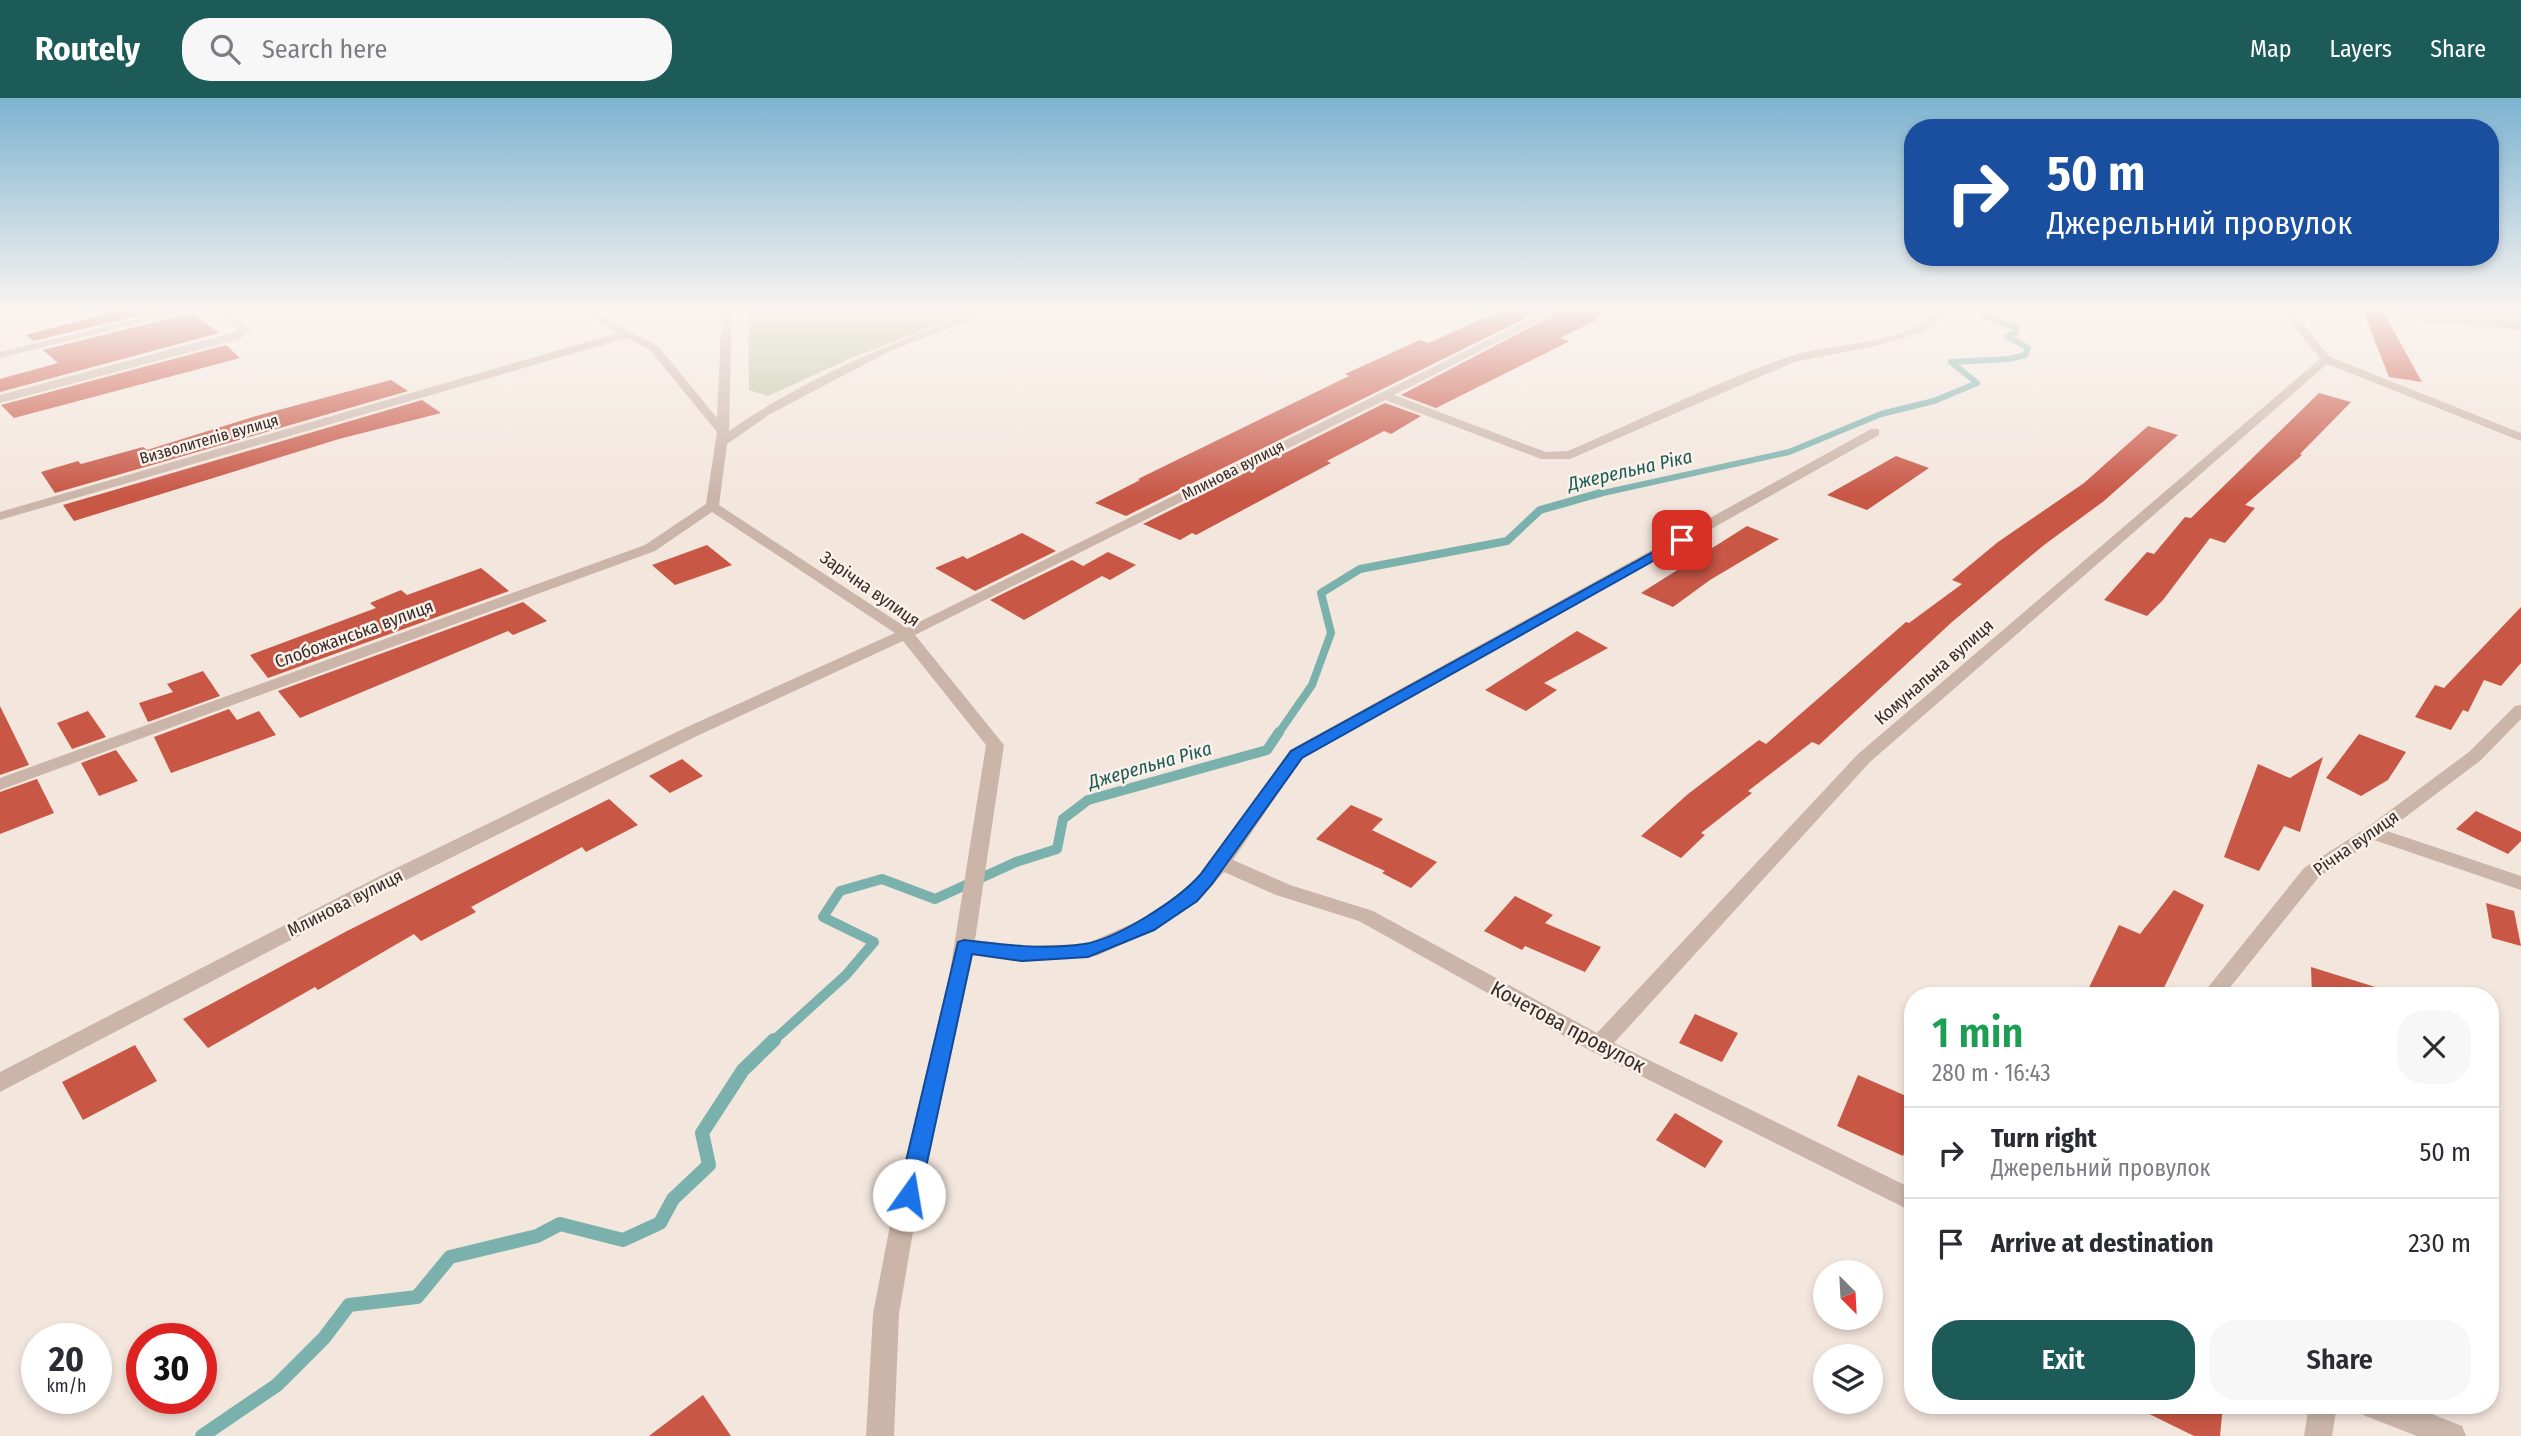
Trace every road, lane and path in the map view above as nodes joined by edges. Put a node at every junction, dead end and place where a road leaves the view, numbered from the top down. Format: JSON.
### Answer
{"nodes":[{"id":1,"x":108,"y":370,"type":"edge"},
{"id":2,"x":502,"y":370,"type":"edge"},
{"id":3,"x":671,"y":370,"type":"edge"},
{"id":4,"x":725,"y":370,"type":"edge"},
{"id":5,"x":845,"y":370,"type":"edge"},
{"id":6,"x":1432,"y":370,"type":"edge"},
{"id":7,"x":1766,"y":370,"type":"edge"},
{"id":8,"x":2313,"y":370,"type":"edge"},
{"id":9,"x":2355,"y":370,"type":"edge"},
{"id":10,"x":1382,"y":395,"type":"junction"},
{"id":11,"x":0,"y":399,"type":"edge"},
{"id":12,"x":1875,"y":432,"type":"dead end"},
{"id":13,"x":722,"y":437,"type":"junction"},
{"id":14,"x":2521,"y":437,"type":"edge"},
{"id":15,"x":712,"y":506,"type":"junction"},
{"id":16,"x":0,"y":516,"type":"edge"},
{"id":17,"x":906,"y":634,"type":"junction"},
{"id":18,"x":2521,"y":710,"type":"edge"},
{"id":19,"x":0,"y":784,"type":"edge"},
{"id":20,"x":2372,"y":833,"type":"junction"},
{"id":21,"x":1221,"y":863,"type":"junction"},
{"id":22,"x":2521,"y":883,"type":"edge"},
{"id":23,"x":964,"y":946,"type":"junction"},
{"id":24,"x":2218,"y":987,"type":"edge"},
{"id":25,"x":1598,"y":1045,"type":"junction"},
{"id":26,"x":0,"y":1083,"type":"edge"},
{"id":27,"x":1904,"y":1197,"type":"edge"},
{"id":28,"x":2322,"y":1414,"type":"edge"},
{"id":29,"x":2396,"y":1414,"type":"edge"},
{"id":30,"x":880,"y":1436,"type":"edge"},
{"id":31,"x":2318,"y":1436,"type":"edge"},
{"id":32,"x":2452,"y":1436,"type":"edge"}],
"edges":[{"from":1,"to":11,"type":"street"},
{"from":2,"to":16,"type":"street","name":"Визволителів вулиця"},
{"from":3,"to":13,"type":"street"},
{"from":4,"to":13,"type":"street"},
{"from":5,"to":13,"type":"street"},
{"from":6,"to":10,"type":"street","name":"Млинова вулиця"},
{"from":7,"to":10,"type":"street"},
{"from":8,"to":25,"type":"street","name":"Комунальна вулиця"},
{"from":9,"to":14,"type":"street"},
{"from":10,"to":17,"type":"street","name":"Млинова вулиця"},
{"from":12,"to":21,"type":"street"},
{"from":13,"to":15,"type":"street"},
{"from":15,"to":17,"type":"street","name":"Зарічна вулиця"},
{"from":15,"to":19,"type":"street","name":"Слобожанська вулиця"},
{"from":17,"to":23,"type":"street","name":"Зарічна вулиця"},
{"from":17,"to":26,"type":"street","name":"Млинова вулиця"},
{"from":18,"to":20,"type":"street","name":"Річна вулиця"},
{"from":20,"to":22,"type":"street"},
{"from":20,"to":24,"type":"street","name":"Річна вулиця"},
{"from":21,"to":23,"type":"street"},
{"from":21,"to":25,"type":"street","name":"Кочетова провулок"},
{"from":23,"to":30,"type":"street","name":"Зарічна вулиця"},
{"from":25,"to":27,"type":"street","name":"Кочетова провулок"},
{"from":28,"to":31,"type":"street"},
{"from":29,"to":32,"type":"street"}]}
